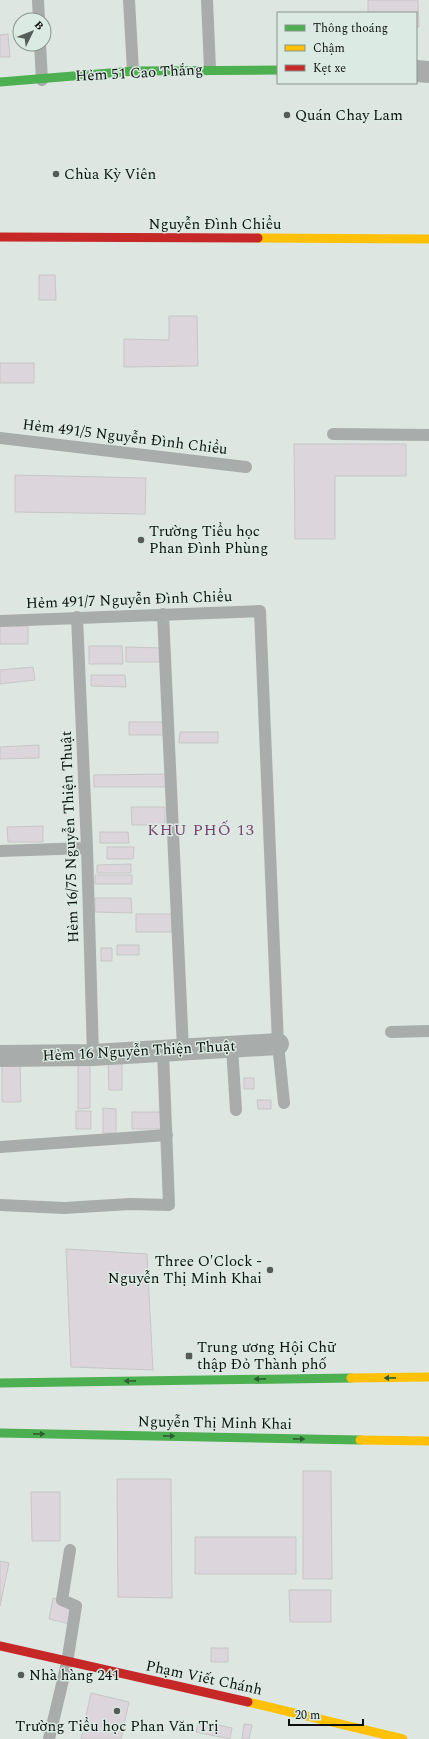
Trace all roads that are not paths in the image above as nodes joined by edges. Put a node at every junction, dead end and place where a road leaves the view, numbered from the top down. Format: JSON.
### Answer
{"nodes":[{"id":1,"x":38,"y":0,"type":"edge"},
{"id":2,"x":129,"y":0,"type":"edge"},
{"id":3,"x":207,"y":0,"type":"edge"},
{"id":4,"x":39,"y":12,"type":"edge"},
{"id":5,"x":40,"y":52,"type":"edge"},
{"id":6,"x":210,"y":69,"type":"junction"},
{"id":7,"x":277,"y":70,"type":"edge"},
{"id":8,"x":133,"y":71,"type":"junction"},
{"id":9,"x":417,"y":71,"type":"edge"},
{"id":10,"x":429,"y":72,"type":"edge"},
{"id":11,"x":42,"y":80,"type":"junction"},
{"id":12,"x":0,"y":82,"type":"edge"},
{"id":13,"x":0,"y":237,"type":"edge"},
{"id":14,"x":429,"y":239,"type":"edge"},
{"id":15,"x":333,"y":434,"type":"dead end"},
{"id":16,"x":429,"y":435,"type":"edge"},
{"id":17,"x":0,"y":438,"type":"edge"},
{"id":18,"x":246,"y":468,"type":"dead end"},
{"id":19,"x":163,"y":614,"type":"junction"},
{"id":20,"x":77,"y":617,"type":"junction"},
{"id":21,"x":0,"y":621,"type":"edge"},
{"id":22,"x":87,"y":848,"type":"junction"},
{"id":23,"x":0,"y":851,"type":"edge"},
{"id":24,"x":429,"y":1031,"type":"edge"},
{"id":25,"x":391,"y":1032,"type":"dead end"},
{"id":26,"x":278,"y":1044,"type":"junction"},
{"id":27,"x":232,"y":1047,"type":"junction"},
{"id":28,"x":173,"y":1050,"type":"junction"},
{"id":29,"x":93,"y":1055,"type":"junction"},
{"id":30,"x":0,"y":1056,"type":"edge"},
{"id":31,"x":284,"y":1103,"type":"dead end"},
{"id":32,"x":236,"y":1110,"type":"dead end"},
{"id":33,"x":167,"y":1135,"type":"junction"},
{"id":34,"x":0,"y":1147,"type":"edge"},
{"id":35,"x":0,"y":1205,"type":"edge"},
{"id":36,"x":429,"y":1377,"type":"edge"},
{"id":37,"x":0,"y":1383,"type":"edge"},
{"id":38,"x":0,"y":1433,"type":"edge"},
{"id":39,"x":429,"y":1441,"type":"edge"},
{"id":40,"x":70,"y":1550,"type":"dead end"},
{"id":41,"x":0,"y":1646,"type":"edge"},
{"id":42,"x":67,"y":1663,"type":"junction"},
{"id":43,"x":50,"y":1739,"type":"edge"},
{"id":44,"x":403,"y":1739,"type":"edge"}],
"edges":[{"from":1,"to":4,"type":"lane"},
{"from":2,"to":8,"type":"lane"},
{"from":3,"to":6,"type":"lane"},
{"from":5,"to":11,"type":"lane"},
{"from":6,"to":7,"type":"main road","name":"Hẻm 51 Cao Thắng"},
{"from":6,"to":8,"type":"main road","name":"Hẻm 51 Cao Thắng"},
{"from":8,"to":11,"type":"main road","name":"Hẻm 51 Cao Thắng"},
{"from":9,"to":10,"type":"street"},
{"from":11,"to":12,"type":"main road","name":"Hẻm 51 Cao Thắng"},
{"from":13,"to":14,"type":"main road","name":"Nguyễn Đình Chiểu"},
{"from":15,"to":16,"type":"lane"},
{"from":17,"to":18,"type":"lane","name":"Hẻm 491/5 Nguyễn Ðình Chiểu"},
{"from":19,"to":20,"type":"lane","name":"Hẻm 491/7 Nguyễn Ðình Chiểu"},
{"from":19,"to":26,"type":"lane","name":"Hẻm 491/7 Nguyễn Ðình Chiểu"},
{"from":19,"to":28,"type":"lane"},
{"from":20,"to":21,"type":"lane","name":"Hẻm 491/7 Nguyễn Ðình Chiểu"},
{"from":20,"to":22,"type":"lane","name":"Hẻm 16/75 Nguyễn Thiện Thuật"},
{"from":22,"to":23,"type":"lane"},
{"from":22,"to":29,"type":"lane","name":"Hẻm 16/75 Nguyễn Thiện Thuật"},
{"from":24,"to":25,"type":"lane"},
{"from":26,"to":27,"type":"street","name":"Hẻm 16 Nguyễn Thiện Thuật"},
{"from":26,"to":31,"type":"lane"},
{"from":27,"to":28,"type":"street","name":"Hẻm 16 Nguyễn Thiện Thuật"},
{"from":27,"to":32,"type":"lane"},
{"from":28,"to":29,"type":"street","name":"Hẻm 16 Nguyễn Thiện Thuật"},
{"from":28,"to":33,"type":"lane"},
{"from":29,"to":30,"type":"street","name":"Hẻm 16 Nguyễn Thiện Thuật"},
{"from":33,"to":34,"type":"lane"},
{"from":33,"to":35,"type":"lane"},
{"from":36,"to":37,"type":"main road","one_way":true},
{"from":38,"to":39,"type":"main road","name":"Nguyễn Thị Minh Khai","one_way":true},
{"from":40,"to":42,"type":"lane"},
{"from":41,"to":42,"type":"main road","name":"Phạm Viết Chánh"},
{"from":42,"to":43,"type":"lane"},
{"from":42,"to":44,"type":"main road","name":"Phạm Viết Chánh"}]}
